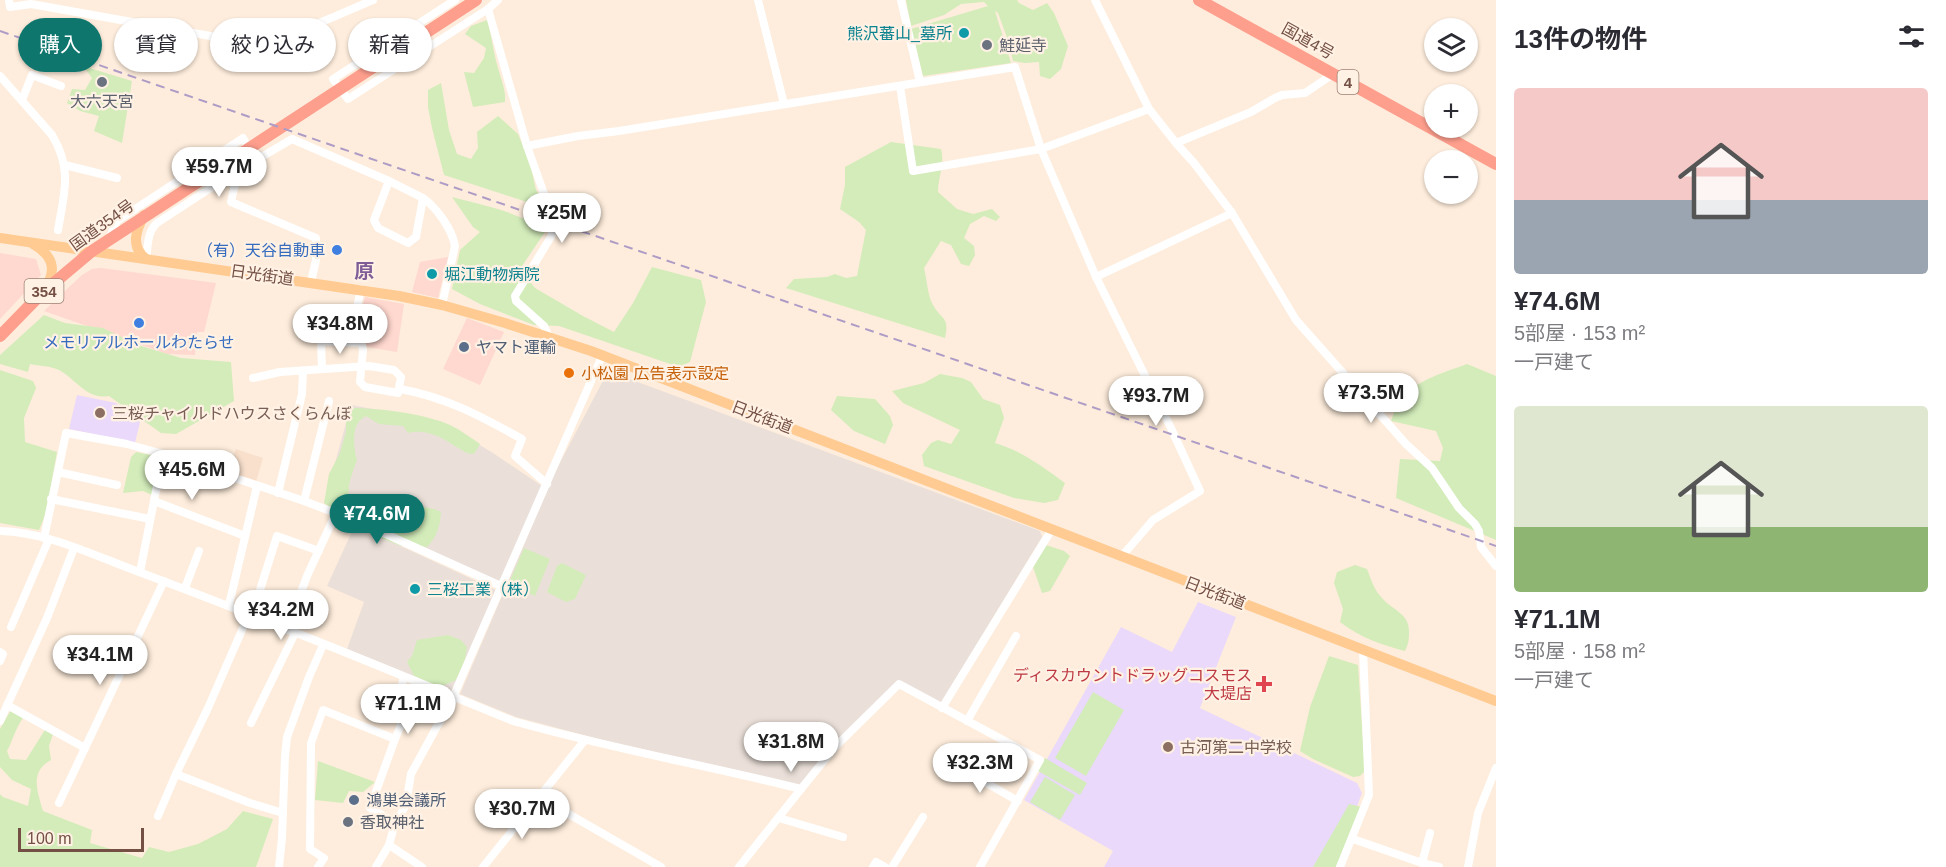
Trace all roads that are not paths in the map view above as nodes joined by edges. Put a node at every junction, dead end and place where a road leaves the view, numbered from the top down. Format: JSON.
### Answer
{"nodes":[{"id":1,"x":9,"y":0,"type":"edge"},
{"id":2,"x":373,"y":0,"type":"edge"},
{"id":3,"x":455,"y":0,"type":"edge"},
{"id":4,"x":476,"y":0,"type":"edge"},
{"id":5,"x":498,"y":0,"type":"edge"},
{"id":6,"x":758,"y":0,"type":"edge"},
{"id":7,"x":901,"y":0,"type":"edge"},
{"id":8,"x":1095,"y":0,"type":"edge"},
{"id":9,"x":1199,"y":0,"type":"edge"},
{"id":10,"x":488,"y":9,"type":"junction"},
{"id":11,"x":1333,"y":74,"type":"junction"},
{"id":12,"x":0,"y":76,"type":"edge"},
{"id":13,"x":920,"y":82,"type":"junction"},
{"id":14,"x":61,"y":86,"type":"dead end"},
{"id":15,"x":900,"y":86,"type":"junction"},
{"id":16,"x":22,"y":100,"type":"junction"},
{"id":17,"x":784,"y":104,"type":"junction"},
{"id":18,"x":1149,"y":109,"type":"junction"},
{"id":19,"x":1176,"y":143,"type":"junction"},
{"id":20,"x":527,"y":146,"type":"junction"},
{"id":21,"x":1041,"y":148,"type":"junction"},
{"id":22,"x":254,"y":161,"type":"junction"},
{"id":23,"x":1496,"y":164,"type":"edge"},
{"id":24,"x":65,"y":165,"type":"junction"},
{"id":25,"x":229,"y":176,"type":"junction"},
{"id":26,"x":117,"y":178,"type":"dead end"},
{"id":27,"x":388,"y":181,"type":"junction"},
{"id":28,"x":423,"y":198,"type":"junction"},
{"id":29,"x":1232,"y":213,"type":"junction"},
{"id":30,"x":145,"y":215,"type":"junction"},
{"id":31,"x":58,"y":230,"type":"dead end"},
{"id":32,"x":0,"y":238,"type":"edge"},
{"id":33,"x":109,"y":239,"type":"junction"},
{"id":34,"x":28,"y":241,"type":"junction"},
{"id":35,"x":92,"y":250,"type":"junction"},
{"id":36,"x":146,"y":259,"type":"junction"},
{"id":37,"x":1096,"y":278,"type":"junction"},
{"id":38,"x":311,"y":282,"type":"junction"},
{"id":39,"x":361,"y":289,"type":"junction"},
{"id":40,"x":42,"y":293,"type":"junction"},
{"id":41,"x":442,"y":305,"type":"junction"},
{"id":42,"x":0,"y":336,"type":"edge"},
{"id":43,"x":549,"y":337,"type":"junction"},
{"id":44,"x":360,"y":343,"type":"junction"},
{"id":45,"x":602,"y":356,"type":"junction"},
{"id":46,"x":361,"y":366,"type":"junction"},
{"id":47,"x":322,"y":368,"type":"junction"},
{"id":48,"x":303,"y":370,"type":"junction"},
{"id":49,"x":253,"y":378,"type":"dead end"},
{"id":50,"x":400,"y":389,"type":"junction"},
{"id":51,"x":329,"y":401,"type":"dead end"},
{"id":52,"x":163,"y":454,"type":"junction"},
{"id":53,"x":58,"y":472,"type":"junction"},
{"id":54,"x":547,"y":484,"type":"junction"},
{"id":55,"x":117,"y":485,"type":"dead end"},
{"id":56,"x":257,"y":486,"type":"junction"},
{"id":57,"x":278,"y":493,"type":"junction"},
{"id":58,"x":51,"y":500,"type":"junction"},
{"id":59,"x":154,"y":501,"type":"junction"},
{"id":60,"x":304,"y":501,"type":"junction"},
{"id":61,"x":336,"y":513,"type":"junction"},
{"id":62,"x":150,"y":519,"type":"junction"},
{"id":63,"x":1052,"y":529,"type":"junction"},
{"id":64,"x":0,"y":531,"type":"edge"},
{"id":65,"x":245,"y":536,"type":"junction"},
{"id":66,"x":46,"y":538,"type":"junction"},
{"id":67,"x":74,"y":548,"type":"junction"},
{"id":68,"x":199,"y":551,"type":"dead end"},
{"id":69,"x":319,"y":551,"type":"junction"},
{"id":70,"x":1122,"y":556,"type":"junction"},
{"id":71,"x":1496,"y":566,"type":"edge"},
{"id":72,"x":140,"y":572,"type":"junction"},
{"id":73,"x":164,"y":581,"type":"junction"},
{"id":74,"x":503,"y":587,"type":"junction"},
{"id":75,"x":185,"y":588,"type":"junction"},
{"id":76,"x":229,"y":605,"type":"junction"},
{"id":77,"x":251,"y":615,"type":"junction"},
{"id":78,"x":11,"y":627,"type":"dead end"},
{"id":79,"x":291,"y":631,"type":"junction"},
{"id":80,"x":1016,"y":636,"type":"dead end"},
{"id":81,"x":323,"y":645,"type":"junction"},
{"id":82,"x":1363,"y":650,"type":"junction"},
{"id":83,"x":0,"y":652,"type":"edge"},
{"id":84,"x":0,"y":661,"type":"edge"},
{"id":85,"x":404,"y":677,"type":"junction"},
{"id":86,"x":453,"y":697,"type":"junction"},
{"id":87,"x":1496,"y":701,"type":"edge"},
{"id":88,"x":7,"y":705,"type":"junction"},
{"id":89,"x":942,"y":708,"type":"junction"},
{"id":90,"x":967,"y":721,"type":"junction"},
{"id":91,"x":0,"y":722,"type":"edge"},
{"id":92,"x":251,"y":723,"type":"dead end"},
{"id":93,"x":395,"y":739,"type":"junction"},
{"id":94,"x":585,"y":740,"type":"junction"},
{"id":95,"x":85,"y":748,"type":"junction"},
{"id":96,"x":955,"y":765,"type":"dead end"},
{"id":97,"x":1496,"y":768,"type":"edge"},
{"id":98,"x":176,"y":774,"type":"junction"},
{"id":99,"x":801,"y":789,"type":"junction"},
{"id":100,"x":539,"y":797,"type":"junction"},
{"id":101,"x":1018,"y":801,"type":"junction"},
{"id":102,"x":59,"y":803,"type":"dead end"},
{"id":103,"x":283,"y":813,"type":"junction"},
{"id":104,"x":158,"y":816,"type":"dead end"},
{"id":105,"x":923,"y":817,"type":"dead end"},
{"id":106,"x":779,"y":818,"type":"junction"},
{"id":107,"x":395,"y":823,"type":"junction"},
{"id":108,"x":1430,"y":833,"type":"dead end"},
{"id":109,"x":843,"y":837,"type":"dead end"},
{"id":110,"x":1353,"y":839,"type":"junction"},
{"id":111,"x":390,"y":845,"type":"junction"},
{"id":112,"x":1422,"y":863,"type":"junction"},
{"id":113,"x":279,"y":867,"type":"edge"},
{"id":114,"x":318,"y":867,"type":"edge"},
{"id":115,"x":376,"y":867,"type":"edge"},
{"id":116,"x":422,"y":867,"type":"edge"},
{"id":117,"x":483,"y":867,"type":"edge"},
{"id":118,"x":661,"y":867,"type":"edge"},
{"id":119,"x":739,"y":867,"type":"edge"},
{"id":120,"x":873,"y":867,"type":"edge"},
{"id":121,"x":885,"y":867,"type":"edge"},
{"id":122,"x":892,"y":867,"type":"edge"},
{"id":123,"x":980,"y":867,"type":"edge"},
{"id":124,"x":1340,"y":867,"type":"edge"},
{"id":125,"x":1439,"y":867,"type":"edge"},
{"id":126,"x":1468,"y":867,"type":"edge"}],
"edges":[{"from":1,"to":2,"type":"street"},
{"from":3,"to":10,"type":"street"},
{"from":4,"to":30,"type":"highway","name":"国道354号","number":"354"},
{"from":5,"to":10,"type":"street"},
{"from":6,"to":17,"type":"street"},
{"from":7,"to":13,"type":"street"},
{"from":8,"to":18,"type":"street"},
{"from":9,"to":11,"type":"highway","name":"国道4号","number":"4"},
{"from":10,"to":20,"type":"street"},
{"from":11,"to":19,"type":"street"},
{"from":11,"to":23,"type":"highway","name":"国道4号","number":"4"},
{"from":12,"to":16,"type":"street"},
{"from":13,"to":15,"type":"street"},
{"from":13,"to":21,"type":"street"},
{"from":14,"to":16,"type":"street"},
{"from":15,"to":17,"type":"street"},
{"from":15,"to":21,"type":"street"},
{"from":16,"to":24,"type":"street"},
{"from":17,"to":20,"type":"street"},
{"from":18,"to":19,"type":"street"},
{"from":18,"to":21,"type":"street"},
{"from":19,"to":29,"type":"street"},
{"from":20,"to":43,"type":"street"},
{"from":21,"to":37,"type":"street"},
{"from":22,"to":25,"type":"street"},
{"from":22,"to":27,"type":"street"},
{"from":22,"to":33,"type":"street"},
{"from":24,"to":26,"type":"street"},
{"from":24,"to":31,"type":"street"},
{"from":25,"to":36,"type":"street"},
{"from":25,"to":38,"type":"street"},
{"from":27,"to":28,"type":"street"},
{"from":27,"to":28,"type":"street"},
{"from":28,"to":41,"type":"street"},
{"from":29,"to":37,"type":"street"},
{"from":29,"to":71,"type":"street"},
{"from":30,"to":33,"type":"highway","name":"国道354号","number":"354"},
{"from":30,"to":36,"type":"main road"},
{"from":32,"to":34,"type":"main road","name":"日光街道"},
{"from":33,"to":35,"type":"highway","name":"国道354号","number":"354"},
{"from":34,"to":35,"type":"main road","name":"日光街道"},
{"from":34,"to":40,"type":"main road"},
{"from":35,"to":36,"type":"main road","name":"日光街道"},
{"from":35,"to":40,"type":"highway","name":"国道354号","number":"354"},
{"from":36,"to":38,"type":"main road","name":"日光街道"},
{"from":37,"to":70,"type":"street"},
{"from":38,"to":39,"type":"main road","name":"日光街道"},
{"from":39,"to":41,"type":"main road","name":"日光街道"},
{"from":39,"to":44,"type":"street"},
{"from":40,"to":42,"type":"highway","name":"国道354号","number":"354"},
{"from":41,"to":43,"type":"main road","name":"日光街道"},
{"from":43,"to":45,"type":"main road","name":"日光街道"},
{"from":44,"to":46,"type":"street"},
{"from":44,"to":47,"type":"street"},
{"from":45,"to":54,"type":"street"},
{"from":45,"to":63,"type":"main road","name":"日光街道"},
{"from":46,"to":47,"type":"street"},
{"from":46,"to":50,"type":"street"},
{"from":46,"to":50,"type":"street"},
{"from":47,"to":48,"type":"street"},
{"from":48,"to":49,"type":"street"},
{"from":48,"to":57,"type":"street"},
{"from":50,"to":54,"type":"street"},
{"from":51,"to":60,"type":"street"},
{"from":52,"to":53,"type":"street"},
{"from":52,"to":56,"type":"street"},
{"from":52,"to":59,"type":"street"},
{"from":53,"to":55,"type":"street"},
{"from":53,"to":58,"type":"street"},
{"from":54,"to":74,"type":"street"},
{"from":56,"to":57,"type":"street"},
{"from":56,"to":65,"type":"street"},
{"from":57,"to":60,"type":"street"},
{"from":58,"to":62,"type":"street"},
{"from":58,"to":66,"type":"street"},
{"from":59,"to":62,"type":"street"},
{"from":59,"to":65,"type":"street"},
{"from":60,"to":61,"type":"street"},
{"from":61,"to":69,"type":"street"},
{"from":61,"to":74,"type":"street"},
{"from":62,"to":72,"type":"street"},
{"from":63,"to":70,"type":"main road","name":"日光街道"},
{"from":63,"to":89,"type":"street"},
{"from":64,"to":66,"type":"street"},
{"from":65,"to":76,"type":"street"},
{"from":66,"to":67,"type":"street"},
{"from":66,"to":78,"type":"street"},
{"from":67,"to":72,"type":"street"},
{"from":67,"to":88,"type":"street"},
{"from":68,"to":75,"type":"street"},
{"from":69,"to":77,"type":"street"},
{"from":69,"to":79,"type":"street"},
{"from":70,"to":82,"type":"main road","name":"日光街道"},
{"from":72,"to":73,"type":"street"},
{"from":73,"to":75,"type":"street"},
{"from":73,"to":95,"type":"street"},
{"from":74,"to":86,"type":"street"},
{"from":75,"to":76,"type":"street"},
{"from":76,"to":77,"type":"street"},
{"from":77,"to":79,"type":"street"},
{"from":77,"to":98,"type":"street"},
{"from":79,"to":81,"type":"street"},
{"from":79,"to":92,"type":"street"},
{"from":80,"to":90,"type":"street"},
{"from":81,"to":85,"type":"street"},
{"from":81,"to":103,"type":"street"},
{"from":82,"to":87,"type":"main road","name":"日光街道"},
{"from":82,"to":110,"type":"street"},
{"from":83,"to":84,"type":"street"},
{"from":85,"to":86,"type":"street"},
{"from":85,"to":93,"type":"street"},
{"from":86,"to":94,"type":"street"},
{"from":86,"to":107,"type":"street"},
{"from":88,"to":91,"type":"street"},
{"from":88,"to":95,"type":"street"},
{"from":89,"to":90,"type":"street"},
{"from":89,"to":99,"type":"street"},
{"from":90,"to":101,"type":"street"},
{"from":93,"to":107,"type":"street"},
{"from":93,"to":114,"type":"street"},
{"from":94,"to":99,"type":"street"},
{"from":94,"to":100,"type":"street"},
{"from":95,"to":102,"type":"street"},
{"from":96,"to":101,"type":"street"},
{"from":97,"to":126,"type":"street"},
{"from":98,"to":103,"type":"street"},
{"from":98,"to":104,"type":"street"},
{"from":99,"to":106,"type":"street"},
{"from":100,"to":117,"type":"street"},
{"from":100,"to":118,"type":"street"},
{"from":101,"to":123,"type":"street"},
{"from":103,"to":113,"type":"street"},
{"from":105,"to":122,"type":"street"},
{"from":106,"to":109,"type":"street"},
{"from":106,"to":119,"type":"street"},
{"from":107,"to":111,"type":"street"},
{"from":108,"to":112,"type":"street"},
{"from":110,"to":112,"type":"street"},
{"from":110,"to":124,"type":"street"},
{"from":111,"to":115,"type":"street"},
{"from":111,"to":116,"type":"street"},
{"from":112,"to":125,"type":"street"},
{"from":120,"to":121,"type":"street"}]}
